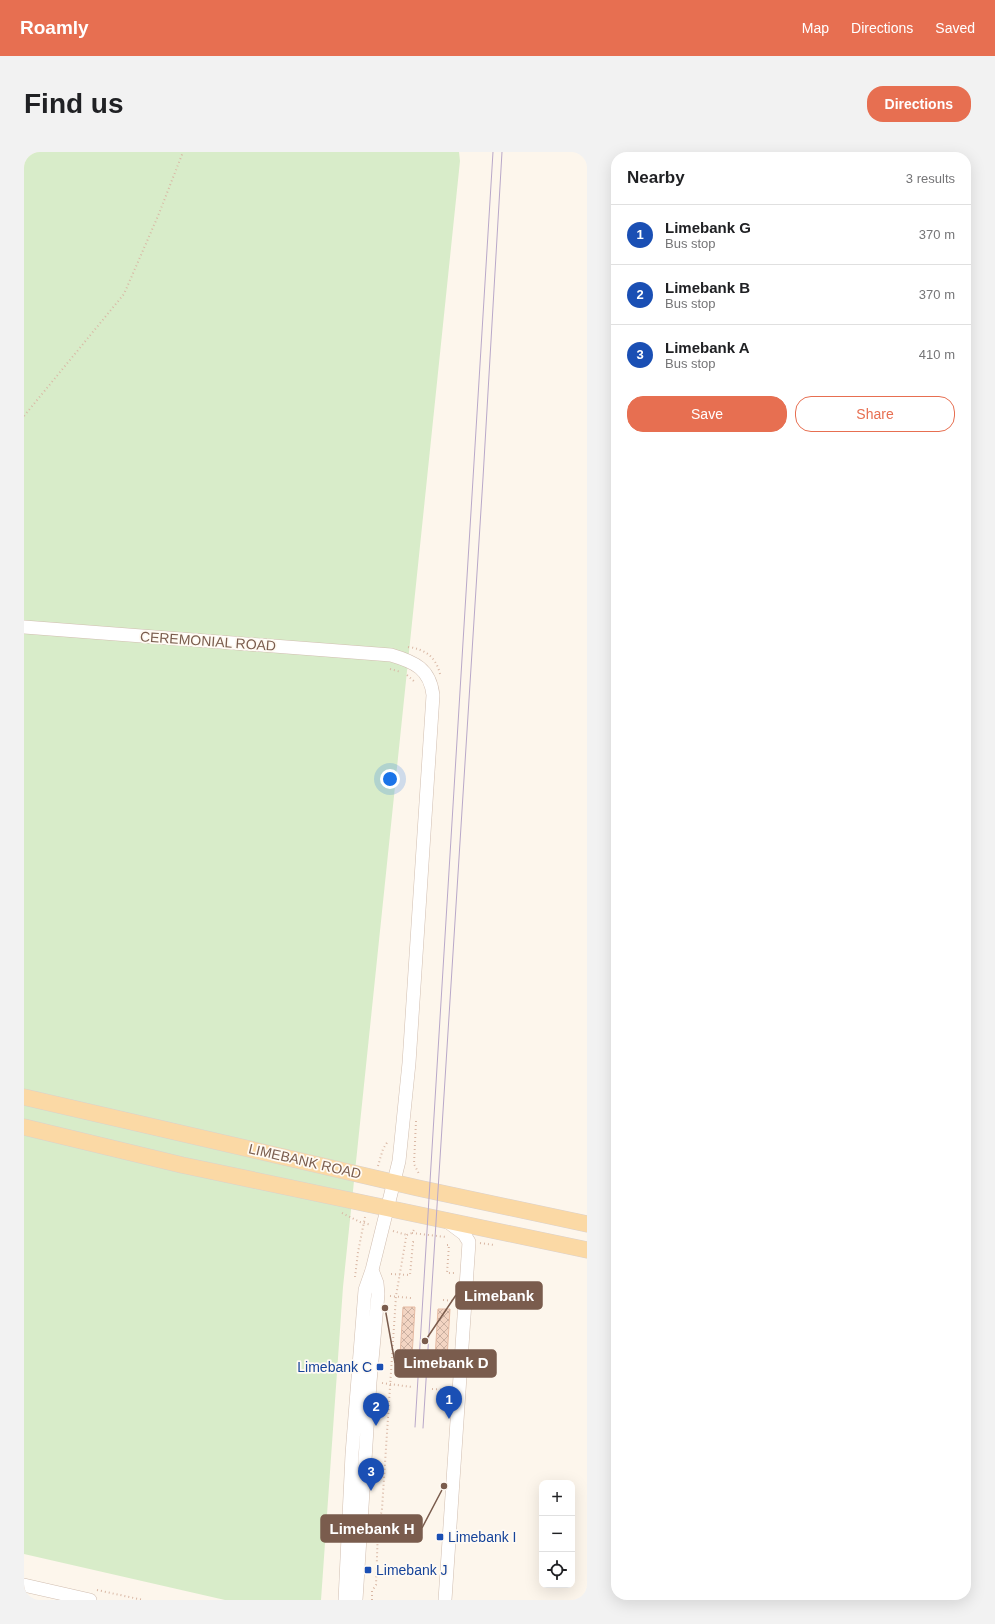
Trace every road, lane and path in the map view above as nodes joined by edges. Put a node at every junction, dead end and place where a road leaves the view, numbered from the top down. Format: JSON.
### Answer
{"nodes":[{"id":1,"x":183,"y":152,"type":"edge"},
{"id":2,"x":24,"y":416,"type":"edge"},
{"id":3,"x":24,"y":628,"type":"edge"},
{"id":4,"x":24,"y":1097,"type":"edge"},
{"id":5,"x":24,"y":1127,"type":"edge"},
{"id":6,"x":395,"y":1182,"type":"junction"},
{"id":7,"x":388,"y":1208,"type":"junction"},
{"id":8,"x":366,"y":1211,"type":"dead end"},
{"id":9,"x":442,"y":1219,"type":"junction"},
{"id":10,"x":587,"y":1224,"type":"edge"},
{"id":11,"x":363,"y":1228,"type":"dead end"},
{"id":12,"x":414,"y":1229,"type":"dead end"},
{"id":13,"x":412,"y":1233,"type":"junction"},
{"id":14,"x":402,"y":1234,"type":"dead end"},
{"id":15,"x":407,"y":1235,"type":"junction"},
{"id":16,"x":468,"y":1240,"type":"junction"},
{"id":17,"x":414,"y":1242,"type":"dead end"},
{"id":18,"x":447,"y":1245,"type":"dead end"},
{"id":19,"x":587,"y":1250,"type":"edge"},
{"id":20,"x":372,"y":1270,"type":"junction"},
{"id":21,"x":456,"y":1273,"type":"dead end"},
{"id":22,"x":391,"y":1274,"type":"dead end"},
{"id":23,"x":400,"y":1274,"type":"junction"},
{"id":24,"x":389,"y":1296,"type":"dead end"},
{"id":25,"x":396,"y":1296,"type":"junction"},
{"id":26,"x":411,"y":1298,"type":"dead end"},
{"id":27,"x":443,"y":1300,"type":"dead end"},
{"id":28,"x":454,"y":1301,"type":"dead end"},
{"id":29,"x":410,"y":1368,"type":"dead end"},
{"id":30,"x":436,"y":1370,"type":"dead end"},
{"id":31,"x":409,"y":1375,"type":"dead end"},
{"id":32,"x":436,"y":1376,"type":"dead end"},
{"id":33,"x":382,"y":1383,"type":"dead end"},
{"id":34,"x":392,"y":1384,"type":"junction"},
{"id":35,"x":412,"y":1387,"type":"dead end"},
{"id":36,"x":432,"y":1389,"type":"dead end"},
{"id":37,"x":446,"y":1390,"type":"dead end"},
{"id":38,"x":24,"y":1585,"type":"edge"},
{"id":39,"x":90,"y":1600,"type":"edge"},
{"id":40,"x":346,"y":1600,"type":"edge"},
{"id":41,"x":356,"y":1600,"type":"edge"},
{"id":42,"x":372,"y":1600,"type":"edge"},
{"id":43,"x":445,"y":1600,"type":"edge"}],
"edges":[{"from":1,"to":2,"type":"path"},
{"from":3,"to":6,"type":"street","name":"CEREMONIAL ROAD"},
{"from":4,"to":6,"type":"main road","name":"LIMEBANK ROAD"},
{"from":5,"to":7,"type":"main road","name":"LIMEBANK ROAD"},
{"from":6,"to":7,"type":"street","name":"CEREMONIAL ROAD"},
{"from":6,"to":10,"type":"main road","name":"LIMEBANK ROAD"},
{"from":7,"to":9,"type":"main road","name":"LIMEBANK ROAD"},
{"from":7,"to":20,"type":"street","name":"CEREMONIAL ROAD"},
{"from":8,"to":11,"type":"path"},
{"from":9,"to":16,"type":"street"},
{"from":9,"to":19,"type":"main road","name":"LIMEBANK ROAD"},
{"from":12,"to":13,"type":"path"},
{"from":13,"to":15,"type":"path"},
{"from":13,"to":16,"type":"path"},
{"from":14,"to":15,"type":"path"},
{"from":15,"to":23,"type":"path"},
{"from":16,"to":43,"type":"street"},
{"from":17,"to":23,"type":"path"},
{"from":18,"to":21,"type":"path"},
{"from":20,"to":40,"type":"street","name":"CEREMONIAL ROAD"},
{"from":20,"to":41,"type":"street"},
{"from":22,"to":23,"type":"path"},
{"from":23,"to":25,"type":"path"},
{"from":24,"to":25,"type":"path"},
{"from":25,"to":26,"type":"path"},
{"from":25,"to":34,"type":"path"},
{"from":27,"to":28,"type":"path"},
{"from":29,"to":31,"type":"path"},
{"from":30,"to":32,"type":"path"},
{"from":33,"to":34,"type":"path"},
{"from":34,"to":35,"type":"path"},
{"from":34,"to":42,"type":"path"},
{"from":36,"to":37,"type":"path"},
{"from":38,"to":39,"type":"street"}]}
